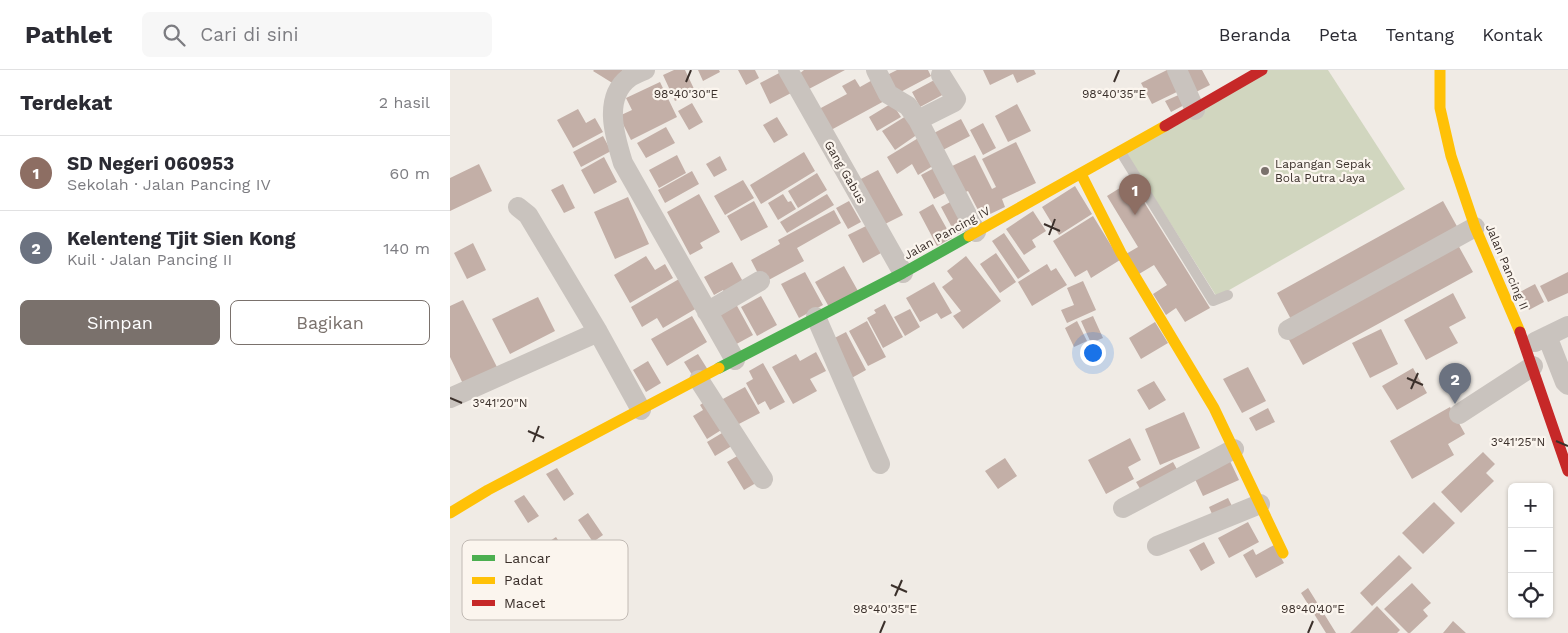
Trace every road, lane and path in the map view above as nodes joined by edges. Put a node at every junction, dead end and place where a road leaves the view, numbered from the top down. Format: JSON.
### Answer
{"nodes":[{"id":1,"x":645,"y":70,"type":"edge"},
{"id":2,"x":788,"y":70,"type":"edge"},
{"id":3,"x":876,"y":70,"type":"edge"},
{"id":4,"x":1177,"y":70,"type":"edge"},
{"id":5,"x":1262,"y":70,"type":"edge"},
{"id":6,"x":1440,"y":70,"type":"edge"},
{"id":7,"x":942,"y":75,"type":"dead end"},
{"id":8,"x":1233,"y":77,"type":"edge"},
{"id":9,"x":1195,"y":110,"type":"junction"},
{"id":10,"x":918,"y":120,"type":"junction"},
{"id":11,"x":1120,"y":150,"type":"junction"},
{"id":12,"x":1081,"y":174,"type":"junction"},
{"id":13,"x":518,"y":207,"type":"dead end"},
{"id":14,"x":1475,"y":227,"type":"junction"},
{"id":15,"x":976,"y":232,"type":"junction"},
{"id":16,"x":903,"y":273,"type":"junction"},
{"id":17,"x":760,"y":281,"type":"dead end"},
{"id":18,"x":1228,"y":295,"type":"dead end"},
{"id":19,"x":707,"y":312,"type":"junction"},
{"id":20,"x":816,"y":317,"type":"junction"},
{"id":21,"x":1568,"y":326,"type":"edge"},
{"id":22,"x":1288,"y":330,"type":"dead end"},
{"id":23,"x":598,"y":332,"type":"junction"},
{"id":24,"x":1547,"y":336,"type":"junction"},
{"id":25,"x":1526,"y":346,"type":"junction"},
{"id":26,"x":736,"y":360,"type":"junction"},
{"id":27,"x":1534,"y":366,"type":"junction"},
{"id":28,"x":699,"y":380,"type":"junction"},
{"id":29,"x":1568,"y":385,"type":"edge"},
{"id":30,"x":450,"y":398,"type":"edge"},
{"id":31,"x":641,"y":410,"type":"junction"},
{"id":32,"x":1459,"y":414,"type":"dead end"},
{"id":33,"x":1234,"y":449,"type":"junction"},
{"id":34,"x":880,"y":464,"type":"dead end"},
{"id":35,"x":1568,"y":471,"type":"edge"},
{"id":36,"x":763,"y":479,"type":"dead end"},
{"id":37,"x":1260,"y":504,"type":"junction"},
{"id":38,"x":1123,"y":508,"type":"dead end"},
{"id":39,"x":450,"y":512,"type":"edge"},
{"id":40,"x":1157,"y":546,"type":"dead end"},
{"id":41,"x":1283,"y":553,"type":"dead end"}],
"edges":[{"from":1,"to":19,"type":"street"},
{"from":2,"to":16,"type":"street","name":"Gang Gabus"},
{"from":3,"to":10,"type":"street"},
{"from":4,"to":9,"type":"street"},
{"from":5,"to":8,"type":"street","name":"Jalan Pancing IV"},
{"from":6,"to":14,"type":"street","name":"Jalan Pancing II"},
{"from":7,"to":10,"type":"street"},
{"from":8,"to":9,"type":"street","name":"Jalan Pancing IV"},
{"from":9,"to":11,"type":"street","name":"Jalan Pancing IV"},
{"from":10,"to":15,"type":"street"},
{"from":11,"to":12,"type":"street","name":"Jalan Pancing IV"},
{"from":11,"to":18,"type":"lane"},
{"from":12,"to":15,"type":"street","name":"Jalan Pancing IV"},
{"from":12,"to":33,"type":"street"},
{"from":13,"to":23,"type":"street"},
{"from":14,"to":22,"type":"street"},
{"from":14,"to":25,"type":"street","name":"Jalan Pancing II"},
{"from":15,"to":16,"type":"street","name":"Jalan Pancing IV"},
{"from":16,"to":20,"type":"street","name":"Jalan Pancing IV"},
{"from":17,"to":19,"type":"street"},
{"from":19,"to":26,"type":"street"},
{"from":20,"to":26,"type":"street","name":"Jalan Pancing IV"},
{"from":20,"to":34,"type":"street"},
{"from":21,"to":24,"type":"street"},
{"from":23,"to":30,"type":"street"},
{"from":23,"to":31,"type":"street"},
{"from":24,"to":25,"type":"street"},
{"from":24,"to":29,"type":"street"},
{"from":25,"to":27,"type":"street","name":"Jalan Pancing II"},
{"from":26,"to":28,"type":"street","name":"Jalan Pancing IV"},
{"from":27,"to":32,"type":"street"},
{"from":27,"to":35,"type":"street","name":"Jalan Pancing II"},
{"from":28,"to":31,"type":"street","name":"Jalan Pancing IV"},
{"from":28,"to":36,"type":"street"},
{"from":31,"to":39,"type":"street","name":"Jalan Pancing IV"},
{"from":33,"to":37,"type":"street"},
{"from":33,"to":38,"type":"street"},
{"from":37,"to":40,"type":"street"},
{"from":37,"to":41,"type":"street"}]}
